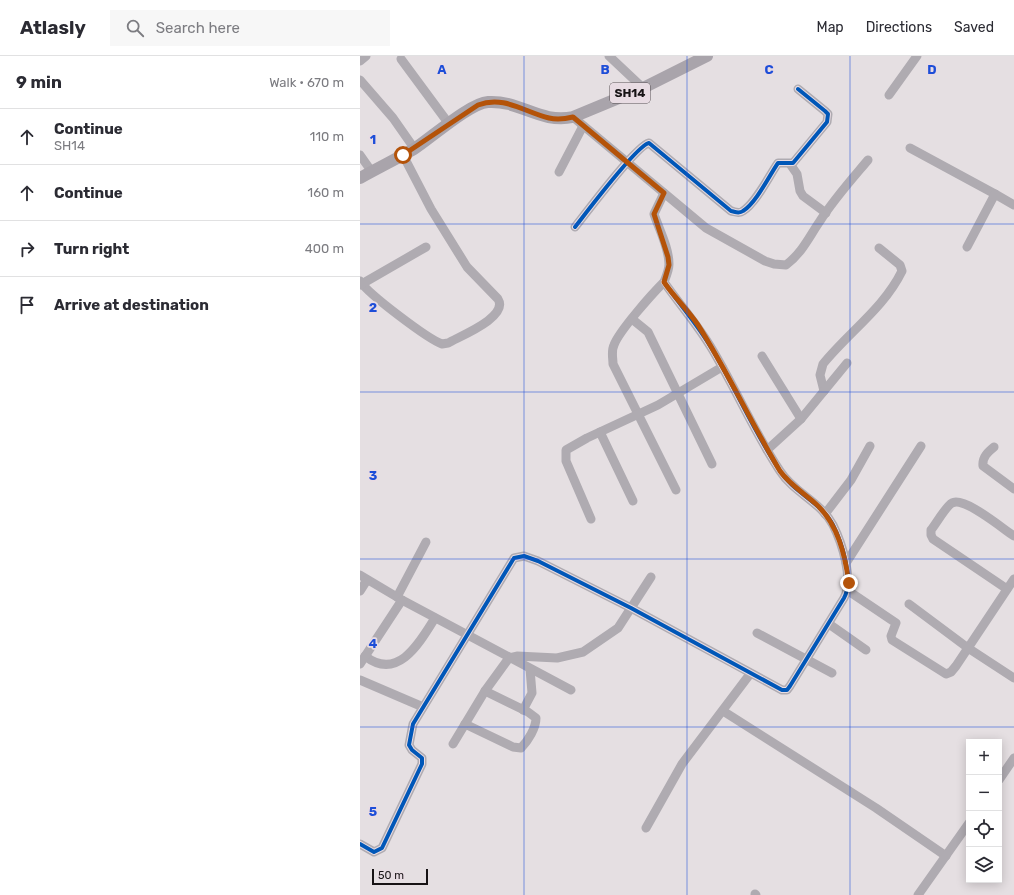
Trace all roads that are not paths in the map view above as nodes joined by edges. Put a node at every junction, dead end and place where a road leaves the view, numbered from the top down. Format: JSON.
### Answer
{"nodes":[{"id":1,"x":366,"y":56,"type":"edge"},
{"id":2,"x":609,"y":56,"type":"edge"},
{"id":3,"x":707,"y":56,"type":"edge"},
{"id":4,"x":917,"y":56,"type":"edge"},
{"id":5,"x":401,"y":59,"type":"dead end"},
{"id":6,"x":360,"y":60,"type":"edge"},
{"id":7,"x":360,"y":80,"type":"edge"},
{"id":8,"x":643,"y":88,"type":"junction"},
{"id":9,"x":798,"y":89,"type":"dead end"},
{"id":10,"x":889,"y":95,"type":"dead end"},
{"id":11,"x":573,"y":117,"type":"junction"},
{"id":12,"x":449,"y":124,"type":"junction"},
{"id":13,"x":583,"y":126,"type":"junction"},
{"id":14,"x":414,"y":148,"type":"junction"},
{"id":15,"x":910,"y":148,"type":"dead end"},
{"id":16,"x":360,"y":154,"type":"edge"},
{"id":17,"x":403,"y":155,"type":"junction"},
{"id":18,"x":868,"y":160,"type":"dead end"},
{"id":19,"x":628,"y":162,"type":"junction"},
{"id":20,"x":790,"y":164,"type":"junction"},
{"id":21,"x":372,"y":172,"type":"junction"},
{"id":22,"x":559,"y":172,"type":"dead end"},
{"id":23,"x":360,"y":178,"type":"edge"},
{"id":24,"x":664,"y":193,"type":"junction"},
{"id":25,"x":995,"y":194,"type":"junction"},
{"id":26,"x":1014,"y":205,"type":"edge"},
{"id":27,"x":826,"y":212,"type":"junction"},
{"id":28,"x":575,"y":227,"type":"dead end"},
{"id":29,"x":426,"y":247,"type":"dead end"},
{"id":30,"x":967,"y":247,"type":"dead end"},
{"id":31,"x":879,"y":248,"type":"dead end"},
{"id":32,"x":664,"y":282,"type":"junction"},
{"id":33,"x":361,"y":283,"type":"edge"},
{"id":34,"x":632,"y":319,"type":"junction"},
{"id":35,"x":762,"y":356,"type":"dead end"},
{"id":36,"x":846,"y":363,"type":"dead end"},
{"id":37,"x":722,"y":367,"type":"junction"},
{"id":38,"x":824,"y":391,"type":"junction"},
{"id":39,"x":678,"y":393,"type":"junction"},
{"id":40,"x":639,"y":414,"type":"junction"},
{"id":41,"x":801,"y":419,"type":"junction"},
{"id":42,"x":600,"y":432,"type":"junction"},
{"id":43,"x":870,"y":446,"type":"dead end"},
{"id":44,"x":921,"y":446,"type":"dead end"},
{"id":45,"x":994,"y":446,"type":"dead end"},
{"id":46,"x":767,"y":450,"type":"junction"},
{"id":47,"x":712,"y":464,"type":"dead end"},
{"id":48,"x":1014,"y":489,"type":"edge"},
{"id":49,"x":676,"y":490,"type":"dead end"},
{"id":50,"x":633,"y":502,"type":"dead end"},
{"id":51,"x":825,"y":514,"type":"junction"},
{"id":52,"x":591,"y":519,"type":"dead end"},
{"id":53,"x":1014,"y":536,"type":"edge"},
{"id":54,"x":426,"y":542,"type":"dead end"},
{"id":55,"x":846,"y":563,"type":"junction"},
{"id":56,"x":651,"y":577,"type":"dead end"},
{"id":57,"x":364,"y":578,"type":"edge"},
{"id":58,"x":1014,"y":579,"type":"edge"},
{"id":59,"x":1007,"y":589,"type":"junction"},
{"id":60,"x":847,"y":590,"type":"junction"},
{"id":61,"x":360,"y":591,"type":"edge"},
{"id":62,"x":400,"y":599,"type":"junction"},
{"id":63,"x":909,"y":604,"type":"dead end"},
{"id":64,"x":630,"y":608,"type":"junction"},
{"id":65,"x":435,"y":618,"type":"junction"},
{"id":66,"x":829,"y":624,"type":"junction"},
{"id":67,"x":757,"y":633,"type":"dead end"},
{"id":68,"x":467,"y":635,"type":"junction"},
{"id":69,"x":968,"y":648,"type":"junction"},
{"id":70,"x":866,"y":650,"type":"dead end"},
{"id":71,"x":365,"y":656,"type":"junction"},
{"id":72,"x":509,"y":658,"type":"junction"},
{"id":73,"x":807,"y":659,"type":"junction"},
{"id":74,"x":360,"y":664,"type":"edge"},
{"id":75,"x":530,"y":669,"type":"junction"},
{"id":76,"x":832,"y":673,"type":"dead end"},
{"id":77,"x":1013,"y":673,"type":"edge"},
{"id":78,"x":750,"y":674,"type":"junction"},
{"id":79,"x":360,"y":680,"type":"edge"},
{"id":80,"x":571,"y":690,"type":"dead end"},
{"id":81,"x":484,"y":691,"type":"junction"},
{"id":82,"x":423,"y":707,"type":"junction"},
{"id":83,"x":523,"y":710,"type":"junction"},
{"id":84,"x":723,"y":711,"type":"junction"},
{"id":85,"x":465,"y":724,"type":"junction"},
{"id":86,"x":453,"y":744,"type":"dead end"},
{"id":87,"x":1014,"y":758,"type":"edge"},
{"id":88,"x":1002,"y":776,"type":"edge"},
{"id":89,"x":966,"y":826,"type":"edge"},
{"id":90,"x":646,"y":828,"type":"dead end"},
{"id":91,"x":360,"y":844,"type":"edge"},
{"id":92,"x":946,"y":856,"type":"junction"},
{"id":93,"x":918,"y":895,"type":"edge"}],
"edges":[{"from":1,"to":6,"type":"street"},
{"from":2,"to":8,"type":"street"},
{"from":3,"to":8,"type":"main road","number":"SH14"},
{"from":4,"to":10,"type":"street"},
{"from":5,"to":12,"type":"street"},
{"from":7,"to":14,"type":"street"},
{"from":8,"to":11,"type":"main road","number":"SH14"},
{"from":9,"to":20,"type":"street"},
{"from":11,"to":12,"type":"main road","number":"SH14"},
{"from":11,"to":13,"type":"street"},
{"from":12,"to":14,"type":"main road","number":"SH14"},
{"from":13,"to":19,"type":"street"},
{"from":13,"to":22,"type":"street"},
{"from":14,"to":17,"type":"main road","number":"SH14"},
{"from":15,"to":25,"type":"street"},
{"from":16,"to":21,"type":"street"},
{"from":17,"to":21,"type":"main road","number":"SH14"},
{"from":17,"to":33,"type":"street"},
{"from":18,"to":27,"type":"street"},
{"from":19,"to":20,"type":"street"},
{"from":19,"to":24,"type":"street"},
{"from":19,"to":28,"type":"street"},
{"from":20,"to":27,"type":"street"},
{"from":21,"to":23,"type":"main road","number":"SH14"},
{"from":24,"to":27,"type":"street"},
{"from":24,"to":32,"type":"street"},
{"from":25,"to":26,"type":"street"},
{"from":25,"to":30,"type":"street"},
{"from":29,"to":33,"type":"street"},
{"from":31,"to":38,"type":"street"},
{"from":32,"to":34,"type":"street"},
{"from":32,"to":37,"type":"street"},
{"from":34,"to":39,"type":"street"},
{"from":34,"to":40,"type":"street"},
{"from":35,"to":41,"type":"street"},
{"from":36,"to":38,"type":"street"},
{"from":37,"to":39,"type":"street"},
{"from":37,"to":46,"type":"street"},
{"from":38,"to":41,"type":"street"},
{"from":39,"to":40,"type":"street"},
{"from":39,"to":47,"type":"street"},
{"from":40,"to":42,"type":"street"},
{"from":40,"to":49,"type":"street"},
{"from":41,"to":46,"type":"street"},
{"from":42,"to":50,"type":"street"},
{"from":42,"to":52,"type":"street"},
{"from":43,"to":51,"type":"street"},
{"from":44,"to":55,"type":"street"},
{"from":45,"to":48,"type":"street"},
{"from":46,"to":51,"type":"street"},
{"from":51,"to":55,"type":"street"},
{"from":53,"to":59,"type":"street"},
{"from":54,"to":62,"type":"street"},
{"from":55,"to":60,"type":"street"},
{"from":56,"to":64,"type":"street"},
{"from":57,"to":61,"type":"street"},
{"from":57,"to":62,"type":"street"},
{"from":58,"to":59,"type":"street"},
{"from":59,"to":69,"type":"street"},
{"from":60,"to":66,"type":"street"},
{"from":60,"to":69,"type":"street"},
{"from":62,"to":65,"type":"street"},
{"from":62,"to":71,"type":"street"},
{"from":63,"to":69,"type":"street"},
{"from":64,"to":68,"type":"street"},
{"from":64,"to":72,"type":"street"},
{"from":64,"to":78,"type":"street"},
{"from":65,"to":68,"type":"street"},
{"from":65,"to":71,"type":"street"},
{"from":66,"to":70,"type":"street"},
{"from":66,"to":73,"type":"street"},
{"from":67,"to":73,"type":"street"},
{"from":68,"to":72,"type":"street"},
{"from":68,"to":82,"type":"street"},
{"from":69,"to":77,"type":"street"},
{"from":71,"to":74,"type":"street"},
{"from":72,"to":75,"type":"street"},
{"from":72,"to":81,"type":"street"},
{"from":73,"to":76,"type":"street"},
{"from":73,"to":78,"type":"street"},
{"from":75,"to":80,"type":"street"},
{"from":75,"to":83,"type":"street"},
{"from":78,"to":84,"type":"street"},
{"from":79,"to":82,"type":"street"},
{"from":81,"to":83,"type":"street"},
{"from":81,"to":85,"type":"street"},
{"from":82,"to":91,"type":"street"},
{"from":83,"to":85,"type":"street"},
{"from":84,"to":90,"type":"street"},
{"from":84,"to":92,"type":"street"},
{"from":85,"to":86,"type":"street"},
{"from":87,"to":88,"type":"street"},
{"from":89,"to":92,"type":"street"},
{"from":92,"to":93,"type":"street"}]}
